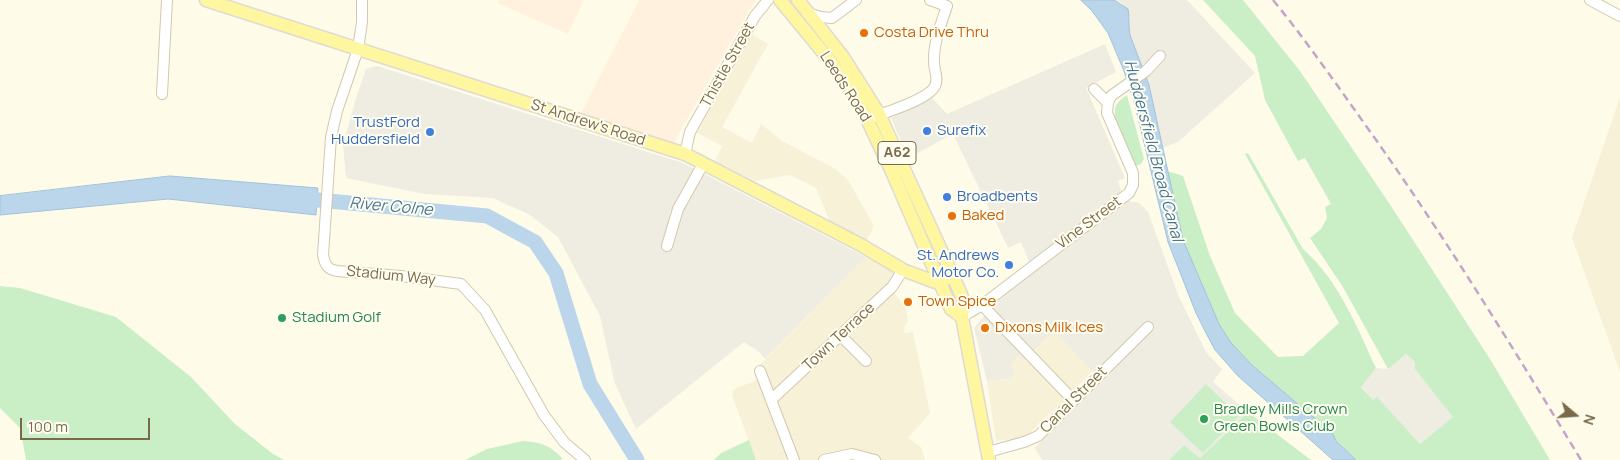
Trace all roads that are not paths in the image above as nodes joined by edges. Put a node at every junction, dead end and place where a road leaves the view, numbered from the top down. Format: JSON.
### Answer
{"nodes":[{"id":1,"x":167,"y":0,"type":"edge"},
{"id":2,"x":206,"y":0,"type":"edge"},
{"id":3,"x":362,"y":0,"type":"edge"},
{"id":4,"x":768,"y":0,"type":"edge"},
{"id":5,"x":780,"y":0,"type":"edge"},
{"id":6,"x":798,"y":0,"type":"edge"},
{"id":7,"x":856,"y":0,"type":"edge"},
{"id":8,"x":930,"y":0,"type":"edge"},
{"id":9,"x":1591,"y":0,"type":"edge"},
{"id":10,"x":808,"y":13,"type":"junction"},
{"id":11,"x":1620,"y":16,"type":"edge"},
{"id":12,"x":832,"y":18,"type":"junction"},
{"id":13,"x":828,"y":38,"type":"junction"},
{"id":14,"x":358,"y":49,"type":"junction"},
{"id":15,"x":1160,"y":56,"type":"dead end"},
{"id":16,"x":1094,"y":89,"type":"dead end"},
{"id":17,"x":162,"y":94,"type":"dead end"},
{"id":18,"x":1108,"y":103,"type":"junction"},
{"id":19,"x":873,"y":117,"type":"junction"},
{"id":20,"x":690,"y":132,"type":"junction"},
{"id":21,"x":663,"y":147,"type":"junction"},
{"id":22,"x":685,"y":154,"type":"junction"},
{"id":23,"x":703,"y":164,"type":"junction"},
{"id":24,"x":667,"y":246,"type":"dead end"},
{"id":25,"x":903,"y":270,"type":"junction"},
{"id":26,"x":952,"y":276,"type":"junction"},
{"id":27,"x":940,"y":282,"type":"junction"},
{"id":28,"x":982,"y":305,"type":"junction"},
{"id":29,"x":962,"y":317,"type":"junction"},
{"id":30,"x":1148,"y":327,"type":"dead end"},
{"id":31,"x":840,"y":335,"type":"junction"},
{"id":32,"x":866,"y":361,"type":"dead end"},
{"id":33,"x":760,"y":371,"type":"dead end"},
{"id":34,"x":771,"y":400,"type":"junction"},
{"id":35,"x":1074,"y":400,"type":"junction"},
{"id":36,"x":989,"y":456,"type":"edge"},
{"id":37,"x":585,"y":460,"type":"edge"},
{"id":38,"x":794,"y":460,"type":"edge"},
{"id":39,"x":824,"y":460,"type":"edge"},
{"id":40,"x":874,"y":460,"type":"edge"}],
"edges":[{"from":1,"to":17,"type":"street"},
{"from":2,"to":14,"type":"main road","name":"St Andrew's Road"},
{"from":3,"to":14,"type":"street","name":"Stadium Way"},
{"from":4,"to":20,"type":"street","name":"Thistle Street"},
{"from":5,"to":19,"type":"main road","name":"Leeds Road","number":"A62"},
{"from":6,"to":10,"type":"main road","name":"Leeds Road","number":"A62"},
{"from":7,"to":12,"type":"street"},
{"from":8,"to":19,"type":"street"},
{"from":9,"to":11,"type":"street"},
{"from":10,"to":12,"type":"street"},
{"from":10,"to":13,"type":"main road","name":"Leeds Road","number":"A62"},
{"from":12,"to":13,"type":"street"},
{"from":13,"to":19,"type":"main road","name":"Leeds Road","number":"A62"},
{"from":14,"to":21,"type":"main road","name":"St Andrew's Road"},
{"from":14,"to":37,"type":"street","name":"Stadium Way"},
{"from":15,"to":18,"type":"street"},
{"from":16,"to":18,"type":"street"},
{"from":18,"to":28,"type":"street","name":"Vine Street"},
{"from":19,"to":26,"type":"main road","name":"Leeds Road","number":"A62"},
{"from":19,"to":27,"type":"main road","name":"Leeds Road","number":"A62"},
{"from":20,"to":21,"type":"street","name":"Thistle Street"},
{"from":20,"to":22,"type":"street","name":"Thistle Street"},
{"from":21,"to":22,"type":"main road","name":"St Andrew's Road"},
{"from":22,"to":23,"type":"main road","name":"St Andrew's Road"},
{"from":23,"to":24,"type":"street"},
{"from":23,"to":25,"type":"main road","name":"St Andrew's Road"},
{"from":25,"to":27,"type":"main road","name":"St Andrew's Road"},
{"from":25,"to":31,"type":"street","name":"Town Terrace"},
{"from":26,"to":27,"type":"main road"},
{"from":26,"to":29,"type":"main road","name":"Leeds Road","number":"A62"},
{"from":27,"to":29,"type":"main road","name":"Leeds Road","number":"A62"},
{"from":28,"to":29,"type":"street","name":"Vine Street"},
{"from":28,"to":35,"type":"street"},
{"from":29,"to":36,"type":"main road","name":"Leeds Road","number":"A62"},
{"from":30,"to":35,"type":"street","name":"Canal Street"},
{"from":31,"to":32,"type":"street"},
{"from":31,"to":34,"type":"street","name":"Town Terrace"},
{"from":33,"to":34,"type":"street"},
{"from":34,"to":38,"type":"street"},
{"from":35,"to":36,"type":"street","name":"Canal Street"},
{"from":39,"to":40,"type":"street"}]}
